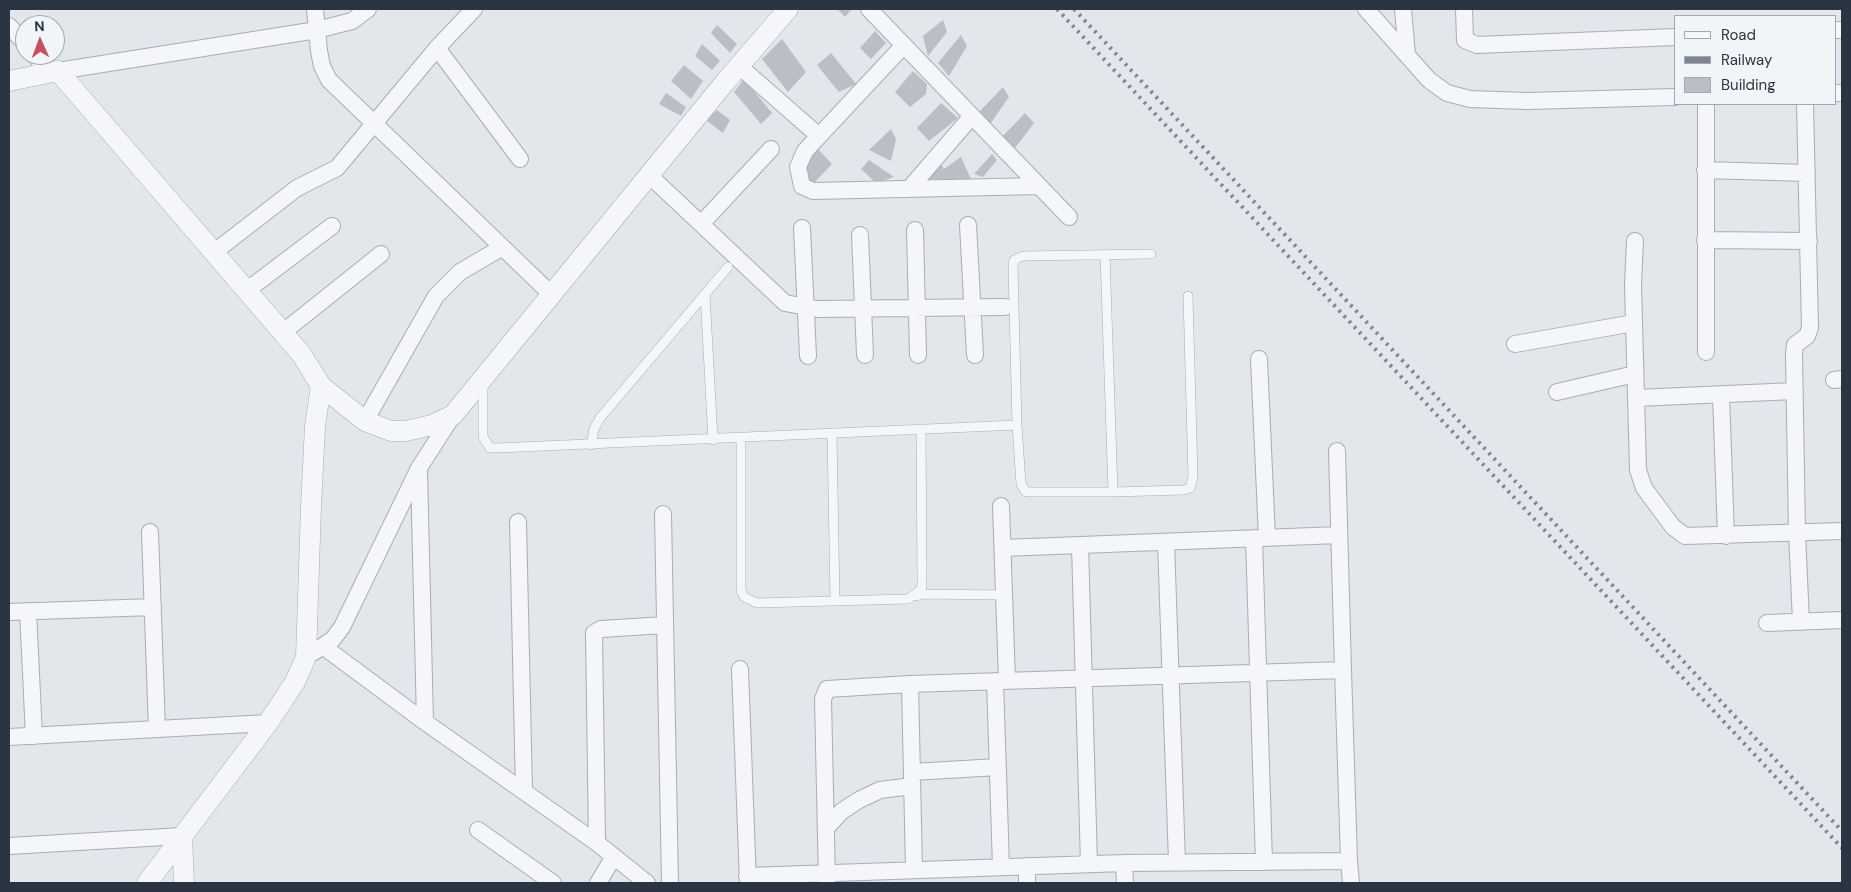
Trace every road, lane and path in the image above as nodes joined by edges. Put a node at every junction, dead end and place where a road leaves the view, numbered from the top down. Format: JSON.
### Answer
{"nodes":[{"id":1,"x":315,"y":9,"type":"edge"},
{"id":2,"x":368,"y":9,"type":"edge"},
{"id":3,"x":474,"y":9,"type":"edge"},
{"id":4,"x":788,"y":9,"type":"edge"},
{"id":5,"x":869,"y":9,"type":"edge"},
{"id":6,"x":1366,"y":9,"type":"edge"},
{"id":7,"x":1403,"y":9,"type":"edge"},
{"id":8,"x":1464,"y":9,"type":"edge"},
{"id":9,"x":317,"y":30,"type":"junction"},
{"id":10,"x":1674,"y":37,"type":"edge"},
{"id":11,"x":904,"y":45,"type":"junction"},
{"id":12,"x":437,"y":48,"type":"junction"},
{"id":13,"x":1407,"y":55,"type":"junction"},
{"id":14,"x":46,"y":65,"type":"edge"},
{"id":15,"x":739,"y":66,"type":"junction"},
{"id":16,"x":54,"y":72,"type":"junction"},
{"id":17,"x":9,"y":81,"type":"edge"},
{"id":18,"x":1674,"y":97,"type":"edge"},
{"id":19,"x":1706,"y":105,"type":"edge"},
{"id":20,"x":1806,"y":105,"type":"edge"},
{"id":21,"x":972,"y":116,"type":"junction"},
{"id":22,"x":374,"y":122,"type":"junction"},
{"id":23,"x":819,"y":136,"type":"junction"},
{"id":24,"x":771,"y":149,"type":"dead end"},
{"id":25,"x":520,"y":159,"type":"dead end"},
{"id":26,"x":1706,"y":170,"type":"junction"},
{"id":27,"x":1808,"y":173,"type":"junction"},
{"id":28,"x":649,"y":175,"type":"junction"},
{"id":29,"x":1039,"y":186,"type":"junction"},
{"id":30,"x":909,"y":189,"type":"junction"},
{"id":31,"x":1069,"y":217,"type":"dead end"},
{"id":32,"x":701,"y":224,"type":"junction"},
{"id":33,"x":968,"y":225,"type":"dead end"},
{"id":34,"x":332,"y":226,"type":"dead end"},
{"id":35,"x":802,"y":228,"type":"dead end"},
{"id":36,"x":915,"y":230,"type":"dead end"},
{"id":37,"x":860,"y":235,"type":"dead end"},
{"id":38,"x":1705,"y":240,"type":"junction"},
{"id":39,"x":1635,"y":241,"type":"dead end"},
{"id":40,"x":1810,"y":241,"type":"junction"},
{"id":41,"x":501,"y":248,"type":"junction"},
{"id":42,"x":213,"y":253,"type":"junction"},
{"id":43,"x":381,"y":254,"type":"dead end"},
{"id":44,"x":1151,"y":254,"type":"dead end"},
{"id":45,"x":1105,"y":255,"type":"junction"},
{"id":46,"x":728,"y":267,"type":"dead end"},
{"id":47,"x":246,"y":291,"type":"junction"},
{"id":48,"x":705,"y":294,"type":"junction"},
{"id":49,"x":552,"y":295,"type":"junction"},
{"id":50,"x":1188,"y":296,"type":"dead end"},
{"id":51,"x":973,"y":307,"type":"junction"},
{"id":52,"x":1005,"y":307,"type":"dead end"},
{"id":53,"x":806,"y":308,"type":"junction"},
{"id":54,"x":863,"y":308,"type":"junction"},
{"id":55,"x":917,"y":308,"type":"junction"},
{"id":56,"x":1634,"y":323,"type":"junction"},
{"id":57,"x":282,"y":332,"type":"junction"},
{"id":58,"x":1515,"y":344,"type":"dead end"},
{"id":59,"x":1706,"y":352,"type":"dead end"},
{"id":60,"x":918,"y":354,"type":"dead end"},
{"id":61,"x":865,"y":355,"type":"dead end"},
{"id":62,"x":975,"y":355,"type":"dead end"},
{"id":63,"x":808,"y":356,"type":"dead end"},
{"id":64,"x":1259,"y":360,"type":"dead end"},
{"id":65,"x":1635,"y":374,"type":"junction"},
{"id":66,"x":483,"y":378,"type":"junction"},
{"id":67,"x":321,"y":386,"type":"junction"},
{"id":68,"x":1795,"y":391,"type":"junction"},
{"id":69,"x":1557,"y":392,"type":"dead end"},
{"id":70,"x":1721,"y":394,"type":"junction"},
{"id":71,"x":1636,"y":398,"type":"junction"},
{"id":72,"x":453,"y":415,"type":"junction"},
{"id":73,"x":365,"y":421,"type":"junction"},
{"id":74,"x":1017,"y":425,"type":"junction"},
{"id":75,"x":921,"y":430,"type":"junction"},
{"id":76,"x":832,"y":434,"type":"junction"},
{"id":77,"x":741,"y":438,"type":"junction"},
{"id":78,"x":713,"y":440,"type":"junction"},
{"id":79,"x":592,"y":444,"type":"junction"},
{"id":80,"x":1337,"y":451,"type":"dead end"},
{"id":81,"x":419,"y":468,"type":"junction"},
{"id":82,"x":1113,"y":492,"type":"junction"},
{"id":83,"x":1001,"y":506,"type":"dead end"},
{"id":84,"x":663,"y":514,"type":"dead end"},
{"id":85,"x":518,"y":522,"type":"dead end"},
{"id":86,"x":1842,"y":531,"type":"edge"},
{"id":87,"x":150,"y":532,"type":"dead end"},
{"id":88,"x":1797,"y":533,"type":"junction"},
{"id":89,"x":1339,"y":535,"type":"junction"},
{"id":90,"x":1726,"y":536,"type":"junction"},
{"id":91,"x":1260,"y":538,"type":"junction"},
{"id":92,"x":1166,"y":542,"type":"junction"},
{"id":93,"x":1080,"y":545,"type":"junction"},
{"id":94,"x":1003,"y":548,"type":"junction"},
{"id":95,"x":1004,"y":595,"type":"junction"},
{"id":96,"x":916,"y":596,"type":"junction"},
{"id":97,"x":835,"y":601,"type":"junction"},
{"id":98,"x":153,"y":607,"type":"junction"},
{"id":99,"x":28,"y":611,"type":"junction"},
{"id":100,"x":9,"y":612,"type":"edge"},
{"id":101,"x":1842,"y":620,"type":"edge"},
{"id":102,"x":1801,"y":622,"type":"junction"},
{"id":103,"x":1767,"y":623,"type":"dead end"},
{"id":104,"x":665,"y":625,"type":"junction"},
{"id":105,"x":324,"y":647,"type":"junction"},
{"id":106,"x":306,"y":656,"type":"junction"},
{"id":107,"x":740,"y":669,"type":"dead end"},
{"id":108,"x":1343,"y":670,"type":"junction"},
{"id":109,"x":1258,"y":672,"type":"junction"},
{"id":110,"x":1171,"y":675,"type":"junction"},
{"id":111,"x":1084,"y":678,"type":"junction"},
{"id":112,"x":1001,"y":681,"type":"junction"},
{"id":113,"x":910,"y":684,"type":"junction"},
{"id":114,"x":425,"y":722,"type":"junction"},
{"id":115,"x":268,"y":723,"type":"junction"},
{"id":116,"x":157,"y":729,"type":"junction"},
{"id":117,"x":34,"y":736,"type":"junction"},
{"id":118,"x":9,"y":738,"type":"edge"},
{"id":119,"x":998,"y":767,"type":"junction"},
{"id":120,"x":912,"y":779,"type":"junction"},
{"id":121,"x":524,"y":791,"type":"junction"},
{"id":122,"x":826,"y":828,"type":"junction"},
{"id":123,"x":478,"y":830,"type":"dead end"},
{"id":124,"x":182,"y":836,"type":"junction"},
{"id":125,"x":597,"y":843,"type":"junction"},
{"id":126,"x":9,"y":846,"type":"edge"},
{"id":127,"x":613,"y":858,"type":"junction"},
{"id":128,"x":1349,"y":861,"type":"junction"},
{"id":129,"x":1177,"y":862,"type":"junction"},
{"id":130,"x":1264,"y":862,"type":"junction"},
{"id":131,"x":1124,"y":863,"type":"junction"},
{"id":132,"x":1089,"y":864,"type":"junction"},
{"id":133,"x":1027,"y":866,"type":"junction"},
{"id":134,"x":1001,"y":867,"type":"junction"},
{"id":135,"x":914,"y":870,"type":"junction"},
{"id":136,"x":531,"y":875,"type":"edge"},
{"id":137,"x":827,"y":878,"type":"edge"},
{"id":138,"x":748,"y":879,"type":"edge"},
{"id":139,"x":147,"y":883,"type":"edge"},
{"id":140,"x":184,"y":883,"type":"edge"},
{"id":141,"x":553,"y":883,"type":"edge"},
{"id":142,"x":598,"y":883,"type":"edge"},
{"id":143,"x":647,"y":883,"type":"edge"},
{"id":144,"x":670,"y":883,"type":"edge"},
{"id":145,"x":1027,"y":883,"type":"edge"},
{"id":146,"x":1125,"y":883,"type":"edge"},
{"id":147,"x":1351,"y":883,"type":"edge"}],
"edges":[{"from":1,"to":9,"type":"street"},
{"from":2,"to":9,"type":"street"},
{"from":3,"to":12,"type":"street"},
{"from":4,"to":15,"type":"street"},
{"from":5,"to":11,"type":"street"},
{"from":6,"to":13,"type":"street"},
{"from":7,"to":13,"type":"street"},
{"from":8,"to":10,"type":"street"},
{"from":9,"to":16,"type":"street"},
{"from":9,"to":22,"type":"street"},
{"from":11,"to":21,"type":"street"},
{"from":11,"to":23,"type":"street"},
{"from":12,"to":22,"type":"street"},
{"from":12,"to":25,"type":"street"},
{"from":13,"to":18,"type":"street"},
{"from":14,"to":16,"type":"street"},
{"from":15,"to":23,"type":"street"},
{"from":15,"to":28,"type":"street"},
{"from":16,"to":17,"type":"street"},
{"from":16,"to":42,"type":"street"},
{"from":19,"to":26,"type":"street"},
{"from":20,"to":27,"type":"street"},
{"from":21,"to":29,"type":"street"},
{"from":21,"to":30,"type":"street"},
{"from":22,"to":41,"type":"street"},
{"from":22,"to":42,"type":"street"},
{"from":23,"to":30,"type":"street"},
{"from":24,"to":32,"type":"street"},
{"from":26,"to":27,"type":"street"},
{"from":26,"to":38,"type":"street"},
{"from":27,"to":40,"type":"street"},
{"from":28,"to":32,"type":"street"},
{"from":28,"to":49,"type":"street"},
{"from":29,"to":30,"type":"street"},
{"from":29,"to":31,"type":"street"},
{"from":32,"to":53,"type":"street"},
{"from":33,"to":51,"type":"street"},
{"from":34,"to":47,"type":"street"},
{"from":35,"to":53,"type":"street"},
{"from":36,"to":55,"type":"street"},
{"from":37,"to":54,"type":"street"},
{"from":38,"to":40,"type":"street"},
{"from":38,"to":59,"type":"street"},
{"from":39,"to":56,"type":"street"},
{"from":40,"to":68,"type":"street"},
{"from":41,"to":49,"type":"street"},
{"from":41,"to":73,"type":"street"},
{"from":42,"to":47,"type":"street"},
{"from":43,"to":57,"type":"street"},
{"from":44,"to":45,"type":"lane"},
{"from":45,"to":74,"type":"lane"},
{"from":45,"to":82,"type":"lane"},
{"from":46,"to":48,"type":"lane"},
{"from":47,"to":57,"type":"street"},
{"from":48,"to":78,"type":"lane"},
{"from":48,"to":79,"type":"lane"},
{"from":49,"to":66,"type":"street"},
{"from":50,"to":82,"type":"lane"},
{"from":51,"to":52,"type":"street"},
{"from":51,"to":55,"type":"street"},
{"from":51,"to":62,"type":"street"},
{"from":53,"to":54,"type":"street"},
{"from":53,"to":63,"type":"street"},
{"from":54,"to":55,"type":"street"},
{"from":54,"to":61,"type":"street"},
{"from":55,"to":60,"type":"street"},
{"from":56,"to":58,"type":"street"},
{"from":56,"to":65,"type":"street"},
{"from":57,"to":67,"type":"street"},
{"from":64,"to":91,"type":"street"},
{"from":65,"to":69,"type":"street"},
{"from":65,"to":71,"type":"street"},
{"from":66,"to":72,"type":"street"},
{"from":66,"to":79,"type":"lane"},
{"from":67,"to":73,"type":"street"},
{"from":67,"to":106,"type":"street"},
{"from":68,"to":70,"type":"street"},
{"from":68,"to":88,"type":"street"},
{"from":70,"to":71,"type":"street"},
{"from":70,"to":90,"type":"street"},
{"from":71,"to":90,"type":"street"},
{"from":72,"to":73,"type":"street"},
{"from":72,"to":81,"type":"street"},
{"from":74,"to":75,"type":"lane"},
{"from":74,"to":82,"type":"lane"},
{"from":75,"to":76,"type":"lane"},
{"from":75,"to":96,"type":"lane"},
{"from":76,"to":77,"type":"lane"},
{"from":76,"to":97,"type":"lane"},
{"from":77,"to":78,"type":"lane"},
{"from":77,"to":97,"type":"lane"},
{"from":78,"to":79,"type":"lane"},
{"from":80,"to":89,"type":"street"},
{"from":81,"to":105,"type":"street"},
{"from":81,"to":114,"type":"street"},
{"from":83,"to":94,"type":"street"},
{"from":84,"to":104,"type":"street"},
{"from":85,"to":121,"type":"street"},
{"from":86,"to":88,"type":"street"},
{"from":87,"to":98,"type":"street"},
{"from":88,"to":90,"type":"street"},
{"from":88,"to":102,"type":"street"},
{"from":89,"to":91,"type":"street"},
{"from":89,"to":108,"type":"street"},
{"from":91,"to":92,"type":"street"},
{"from":91,"to":109,"type":"street"},
{"from":92,"to":93,"type":"street"},
{"from":92,"to":110,"type":"street"},
{"from":93,"to":94,"type":"street"},
{"from":93,"to":111,"type":"street"},
{"from":94,"to":95,"type":"street"},
{"from":95,"to":96,"type":"lane"},
{"from":95,"to":112,"type":"street"},
{"from":96,"to":97,"type":"lane"},
{"from":98,"to":99,"type":"street"},
{"from":98,"to":116,"type":"street"},
{"from":99,"to":100,"type":"street"},
{"from":99,"to":117,"type":"street"},
{"from":101,"to":102,"type":"street"},
{"from":102,"to":103,"type":"street"},
{"from":104,"to":125,"type":"street"},
{"from":104,"to":144,"type":"street"},
{"from":105,"to":106,"type":"street"},
{"from":105,"to":114,"type":"street"},
{"from":106,"to":115,"type":"street"},
{"from":107,"to":138,"type":"street"},
{"from":108,"to":109,"type":"street"},
{"from":108,"to":128,"type":"street"},
{"from":109,"to":110,"type":"street"},
{"from":109,"to":130,"type":"street"},
{"from":110,"to":111,"type":"street"},
{"from":110,"to":129,"type":"street"},
{"from":111,"to":112,"type":"street"},
{"from":111,"to":132,"type":"street"},
{"from":112,"to":113,"type":"street"},
{"from":112,"to":119,"type":"street"},
{"from":113,"to":120,"type":"street"},
{"from":113,"to":122,"type":"street"},
{"from":114,"to":121,"type":"street"},
{"from":115,"to":116,"type":"street"},
{"from":115,"to":124,"type":"street"},
{"from":116,"to":117,"type":"street"},
{"from":117,"to":118,"type":"street"},
{"from":119,"to":120,"type":"street"},
{"from":119,"to":134,"type":"street"},
{"from":120,"to":122,"type":"street"},
{"from":120,"to":135,"type":"street"},
{"from":121,"to":125,"type":"street"},
{"from":122,"to":137,"type":"street"},
{"from":123,"to":136,"type":"street"},
{"from":124,"to":126,"type":"street"},
{"from":124,"to":139,"type":"street"},
{"from":124,"to":140,"type":"street"},
{"from":125,"to":127,"type":"street"},
{"from":127,"to":142,"type":"street"},
{"from":127,"to":143,"type":"street"},
{"from":128,"to":130,"type":"street"},
{"from":128,"to":147,"type":"street"},
{"from":129,"to":130,"type":"street"},
{"from":129,"to":131,"type":"street"},
{"from":131,"to":132,"type":"street"},
{"from":131,"to":146,"type":"street"},
{"from":132,"to":133,"type":"street"},
{"from":133,"to":134,"type":"street"},
{"from":133,"to":145,"type":"street"},
{"from":134,"to":135,"type":"street"},
{"from":135,"to":137,"type":"street"},
{"from":136,"to":141,"type":"street"},
{"from":137,"to":138,"type":"street"}]}
